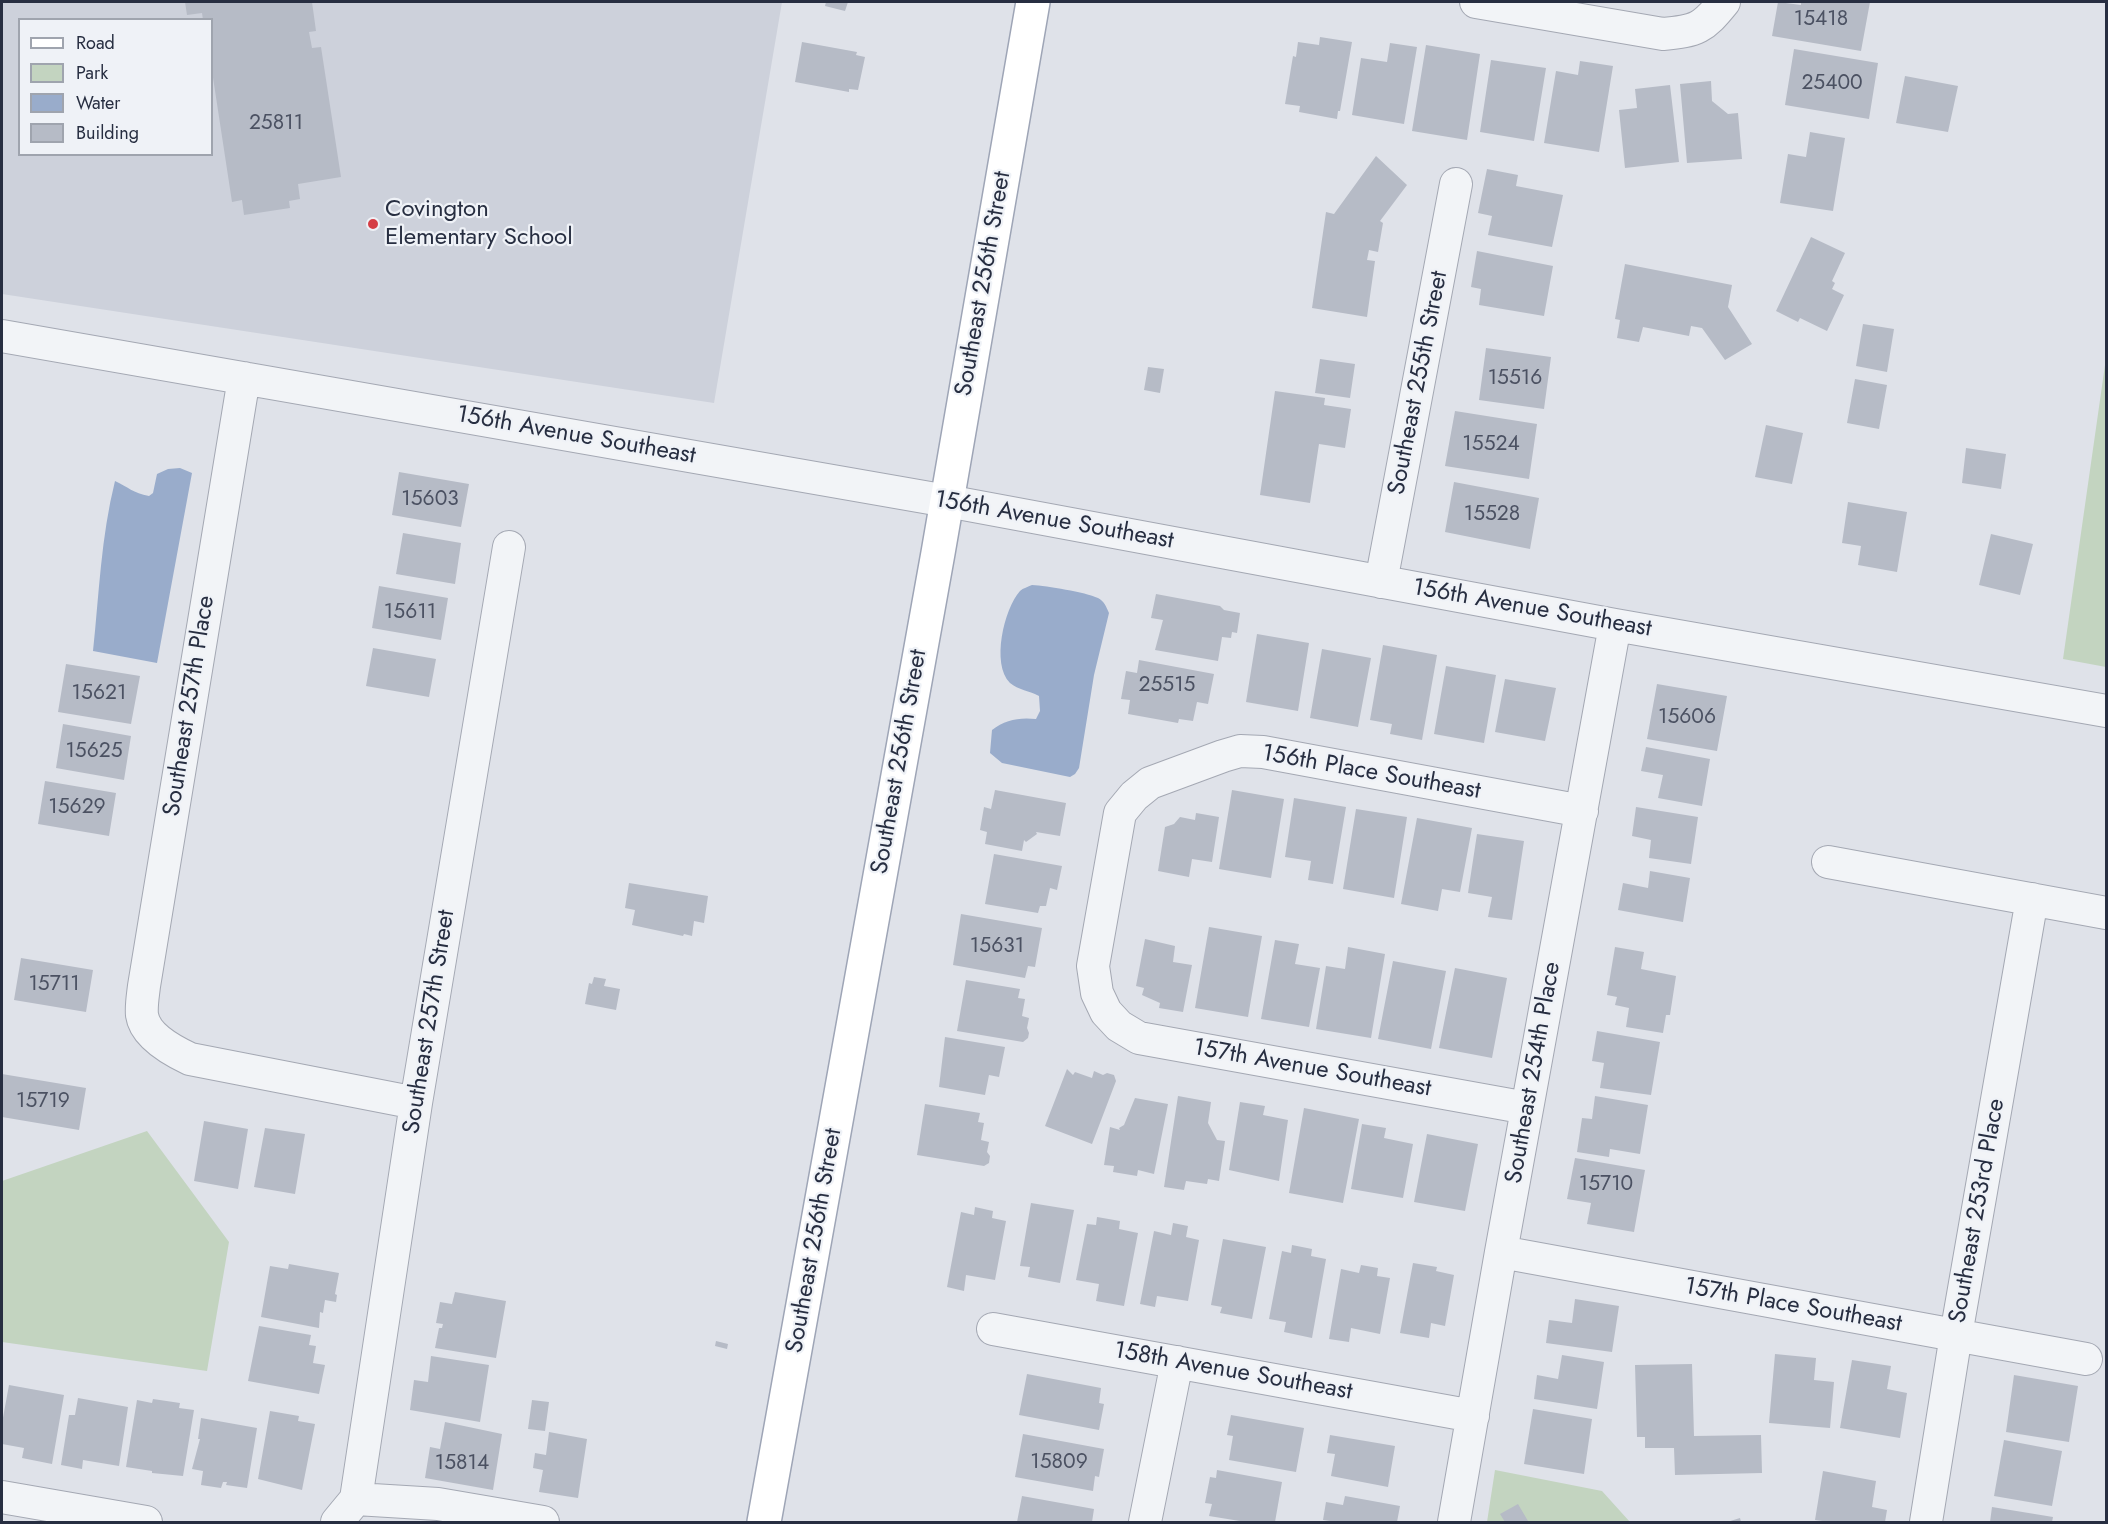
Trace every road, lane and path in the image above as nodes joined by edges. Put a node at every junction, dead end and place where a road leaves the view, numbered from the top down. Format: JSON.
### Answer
{"nodes":[{"id":1,"x":1033,"y":2,"type":"edge"},
{"id":2,"x":1476,"y":2,"type":"edge"},
{"id":3,"x":1716,"y":11,"type":"edge"},
{"id":4,"x":1456,"y":184,"type":"dead end"},
{"id":5,"x":2,"y":336,"type":"edge"},
{"id":6,"x":244,"y":378,"type":"junction"},
{"id":7,"x":947,"y":501,"type":"junction"},
{"id":8,"x":509,"y":547,"type":"dead end"},
{"id":9,"x":1381,"y":582,"type":"junction"},
{"id":10,"x":1615,"y":625,"type":"junction"},
{"id":11,"x":2106,"y":711,"type":"edge"},
{"id":12,"x":1582,"y":811,"type":"junction"},
{"id":13,"x":1828,"y":862,"type":"dead end"},
{"id":14,"x":2032,"y":899,"type":"junction"},
{"id":15,"x":2106,"y":913,"type":"edge"},
{"id":16,"x":1106,"y":1012,"type":"joint"},
{"id":17,"x":416,"y":1103,"type":"junction"},
{"id":18,"x":1527,"y":1108,"type":"junction"},
{"id":19,"x":1501,"y":1252,"type":"junction"},
{"id":20,"x":993,"y":1329,"type":"dead end"},
{"id":21,"x":1956,"y":1335,"type":"junction"},
{"id":22,"x":2086,"y":1359,"type":"dead end"},
{"id":23,"x":1176,"y":1362,"type":"junction"},
{"id":24,"x":1473,"y":1416,"type":"junction"},
{"id":25,"x":2,"y":1497,"type":"edge"},
{"id":26,"x":346,"y":1511,"type":"edge"},
{"id":27,"x":146,"y":1522,"type":"edge"},
{"id":28,"x":543,"y":1522,"type":"edge"},
{"id":29,"x":764,"y":1522,"type":"edge"},
{"id":30,"x":1145,"y":1522,"type":"edge"},
{"id":31,"x":1455,"y":1522,"type":"edge"},
{"id":32,"x":1926,"y":1522,"type":"edge"}],
"edges":[{"from":1,"to":7,"type":"main road","name":"Southeast 256th Street"},
{"from":2,"to":3,"type":"street"},
{"from":4,"to":9,"type":"street","name":"Southeast 255th Street"},
{"from":5,"to":6,"type":"street","name":"156th Avenue Southeast"},
{"from":6,"to":7,"type":"street","name":"156th Avenue Southeast"},
{"from":6,"to":17,"type":"street","name":"Southeast 257th Place"},
{"from":7,"to":9,"type":"street","name":"156th Avenue Southeast"},
{"from":7,"to":29,"type":"main road","name":"Southeast 256th Street"},
{"from":8,"to":17,"type":"street","name":"Southeast 257th Street"},
{"from":9,"to":10,"type":"street","name":"156th Avenue Southeast"},
{"from":10,"to":11,"type":"street","name":"156th Avenue Southeast"},
{"from":10,"to":12,"type":"street","name":"Southeast 254th Place"},
{"from":12,"to":16,"type":"street","name":"156th Place Southeast"},
{"from":12,"to":18,"type":"street","name":"Southeast 254th Place"},
{"from":13,"to":14,"type":"street"},
{"from":14,"to":15,"type":"street"},
{"from":14,"to":21,"type":"street","name":"Southeast 253rd Place"},
{"from":16,"to":18,"type":"street","name":"157th Avenue Southeast"},
{"from":17,"to":26,"type":"street","name":"Southeast 257th Street"},
{"from":18,"to":19,"type":"street","name":"Southeast 254th Place"},
{"from":19,"to":21,"type":"street","name":"157th Place Southeast"},
{"from":19,"to":24,"type":"street","name":"Southeast 254th Place"},
{"from":20,"to":23,"type":"street","name":"158th Avenue Southeast"},
{"from":21,"to":22,"type":"street","name":"157th Place Southeast"},
{"from":21,"to":32,"type":"street","name":"Southeast 253rd Place"},
{"from":23,"to":24,"type":"street","name":"158th Avenue Southeast"},
{"from":23,"to":30,"type":"street"},
{"from":24,"to":31,"type":"street","name":"Southeast 254th Place"},
{"from":25,"to":27,"type":"street"},
{"from":26,"to":28,"type":"street"}]}
